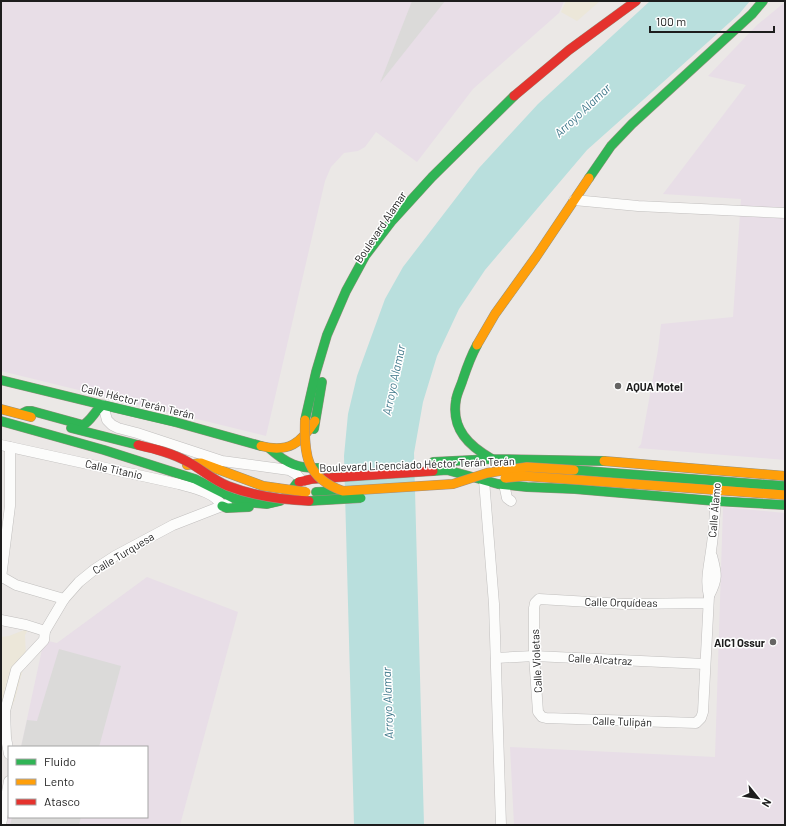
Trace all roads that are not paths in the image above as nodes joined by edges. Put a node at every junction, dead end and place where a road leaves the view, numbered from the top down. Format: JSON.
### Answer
{"nodes":[{"id":1,"x":622,"y":1,"type":"edge"},
{"id":2,"x":636,"y":1,"type":"edge"},
{"id":3,"x":763,"y":1,"type":"edge"},
{"id":4,"x":601,"y":26,"type":"junction"},
{"id":5,"x":574,"y":200,"type":"junction"},
{"id":6,"x":785,"y":213,"type":"edge"},
{"id":7,"x":1,"y":380,"type":"edge"},
{"id":8,"x":103,"y":405,"type":"junction"},
{"id":9,"x":1,"y":409,"type":"edge"},
{"id":10,"x":21,"y":414,"type":"junction"},
{"id":11,"x":1,"y":421,"type":"edge"},
{"id":12,"x":310,"y":421,"type":"junction"},
{"id":13,"x":6,"y":446,"type":"edge"},
{"id":14,"x":269,"y":448,"type":"junction"},
{"id":15,"x":492,"y":459,"type":"junction"},
{"id":16,"x":381,"y":465,"type":"dead end"},
{"id":17,"x":294,"y":466,"type":"junction"},
{"id":18,"x":427,"y":467,"type":"junction"},
{"id":19,"x":161,"y":468,"type":"junction"},
{"id":20,"x":320,"y":468,"type":"junction"},
{"id":21,"x":718,"y":471,"type":"junction"},
{"id":22,"x":333,"y":474,"type":"junction"},
{"id":23,"x":785,"y":476,"type":"edge"},
{"id":24,"x":484,"y":480,"type":"junction"},
{"id":25,"x":302,"y":481,"type":"junction"},
{"id":26,"x":501,"y":484,"type":"junction"},
{"id":27,"x":785,"y":486,"type":"edge"},
{"id":28,"x":343,"y":491,"type":"junction"},
{"id":29,"x":785,"y":495,"type":"edge"},
{"id":30,"x":486,"y":499,"type":"junction"},
{"id":31,"x":240,"y":500,"type":"junction"},
{"id":32,"x":511,"y":501,"type":"dead end"},
{"id":33,"x":716,"y":501,"type":"junction"},
{"id":34,"x":785,"y":505,"type":"edge"},
{"id":35,"x":222,"y":506,"type":"junction"},
{"id":36,"x":2,"y":578,"type":"edge"},
{"id":37,"x":64,"y":599,"type":"junction"},
{"id":38,"x":709,"y":600,"type":"junction"},
{"id":39,"x":535,"y":603,"type":"joint"},
{"id":40,"x":1,"y":620,"type":"edge"},
{"id":41,"x":45,"y":631,"type":"junction"},
{"id":42,"x":534,"y":656,"type":"junction"},
{"id":43,"x":496,"y":658,"type":"junction"},
{"id":44,"x":705,"y":664,"type":"junction"},
{"id":45,"x":542,"y":717,"type":"joint"},
{"id":46,"x":700,"y":718,"type":"joint"},
{"id":47,"x":8,"y":749,"type":"edge"},
{"id":48,"x":8,"y":786,"type":"edge"},
{"id":49,"x":1,"y":825,"type":"edge"},
{"id":50,"x":501,"y":825,"type":"edge"}],
"edges":[{"from":1,"to":4,"type":"street"},
{"from":2,"to":4,"type":"main road","name":"Boulevard Alamar"},
{"from":3,"to":5,"type":"main road"},
{"from":4,"to":12,"type":"main road","name":"Boulevard Alamar"},
{"from":5,"to":6,"type":"street"},
{"from":5,"to":15,"type":"main road"},
{"from":7,"to":8,"type":"main road","name":"Calle Héctor Terán Terán"},
{"from":8,"to":10,"type":"main road"},
{"from":8,"to":14,"type":"main road","name":"Calle Héctor Terán Terán"},
{"from":8,"to":25,"type":"street"},
{"from":9,"to":10,"type":"main road","name":"Boulevard Licenciado Héctor Terán Terán"},
{"from":10,"to":29,"type":"main road","name":"Boulevard Licenciado Héctor Terán Terán","bridge":true},
{"from":11,"to":19,"type":"main road","name":"Boulevard Licenciado Héctor Terán Terán"},
{"from":12,"to":14,"type":"main road","name":"Calle Héctor Terán Terán"},
{"from":12,"to":20,"type":"main road"},
{"from":12,"to":28,"type":"main road","bridge":true},
{"from":13,"to":35,"type":"street","name":"Calle Titanio"},
{"from":13,"to":36,"type":"street"},
{"from":14,"to":17,"type":"main road","name":"Calle Héctor Terán Terán"},
{"from":15,"to":18,"type":"main road","name":"Boulevard Licenciado Héctor Terán Terán"},
{"from":15,"to":21,"type":"main road","name":"Boulevard Licenciado Héctor Terán Terán"},
{"from":16,"to":18,"type":"main road","name":"Boulevard Licenciado Héctor Terán Terán"},
{"from":17,"to":20,"type":"main road","name":"Boulevard Licenciado Héctor Terán Terán"},
{"from":17,"to":25,"type":"main road"},
{"from":18,"to":22,"type":"main road","name":"Boulevard Licenciado Héctor Terán Terán"},
{"from":18,"to":24,"type":"main road","name":"Boulevard Licenciado Héctor Terán Terán"},
{"from":19,"to":28,"type":"main road","name":"Boulevard Licenciado Héctor Terán Terán","bridge":true},
{"from":19,"to":31,"type":"main road","name":"Boulevard Licenciado Héctor Terán Terán"},
{"from":20,"to":22,"type":"main road","name":"Boulevard Licenciado Héctor Terán Terán"},
{"from":21,"to":23,"type":"main road","name":"Boulevard Licenciado Héctor Terán Terán"},
{"from":21,"to":33,"type":"street","name":"Calle Álamo"},
{"from":22,"to":25,"type":"main road","name":"Boulevard Licenciado Héctor Terán Terán"},
{"from":24,"to":26,"type":"main road","name":"Boulevard Licenciado Héctor Terán Terán"},
{"from":24,"to":30,"type":"street"},
{"from":25,"to":31,"type":"main road","name":"Boulevard Licenciado Héctor Terán Terán"},
{"from":25,"to":35,"type":"main road"},
{"from":26,"to":30,"type":"street"},
{"from":26,"to":32,"type":"street"},
{"from":26,"to":33,"type":"main road","name":"Boulevard Licenciado Héctor Terán Terán"},
{"from":27,"to":28,"type":"main road","name":"Boulevard Licenciado Héctor Terán Terán","bridge":true},
{"from":30,"to":43,"type":"street"},
{"from":31,"to":35,"type":"street","name":"Calle Turquesa"},
{"from":33,"to":34,"type":"main road","name":"Boulevard Licenciado Héctor Terán Terán"},
{"from":33,"to":38,"type":"street","name":"Calle Álamo"},
{"from":35,"to":37,"type":"street","name":"Calle Turquesa"},
{"from":36,"to":37,"type":"street"},
{"from":37,"to":41,"type":"street","name":"Calle Turquesa"},
{"from":38,"to":39,"type":"street","name":"Calle Orquídeas"},
{"from":38,"to":44,"type":"street","name":"Calle Álamo"},
{"from":39,"to":42,"type":"street","name":"Calle Violetas"},
{"from":40,"to":41,"type":"street"},
{"from":41,"to":47,"type":"street","name":"Calle Turquesa"},
{"from":42,"to":43,"type":"street","name":"Calle Alcatraz"},
{"from":42,"to":44,"type":"street","name":"Calle Alcatraz"},
{"from":42,"to":45,"type":"street","name":"Calle Violetas"},
{"from":43,"to":50,"type":"street"},
{"from":44,"to":46,"type":"street","name":"Calle Álamo"},
{"from":45,"to":46,"type":"street","name":"Calle Tulipán"},
{"from":48,"to":49,"type":"street"}]}
